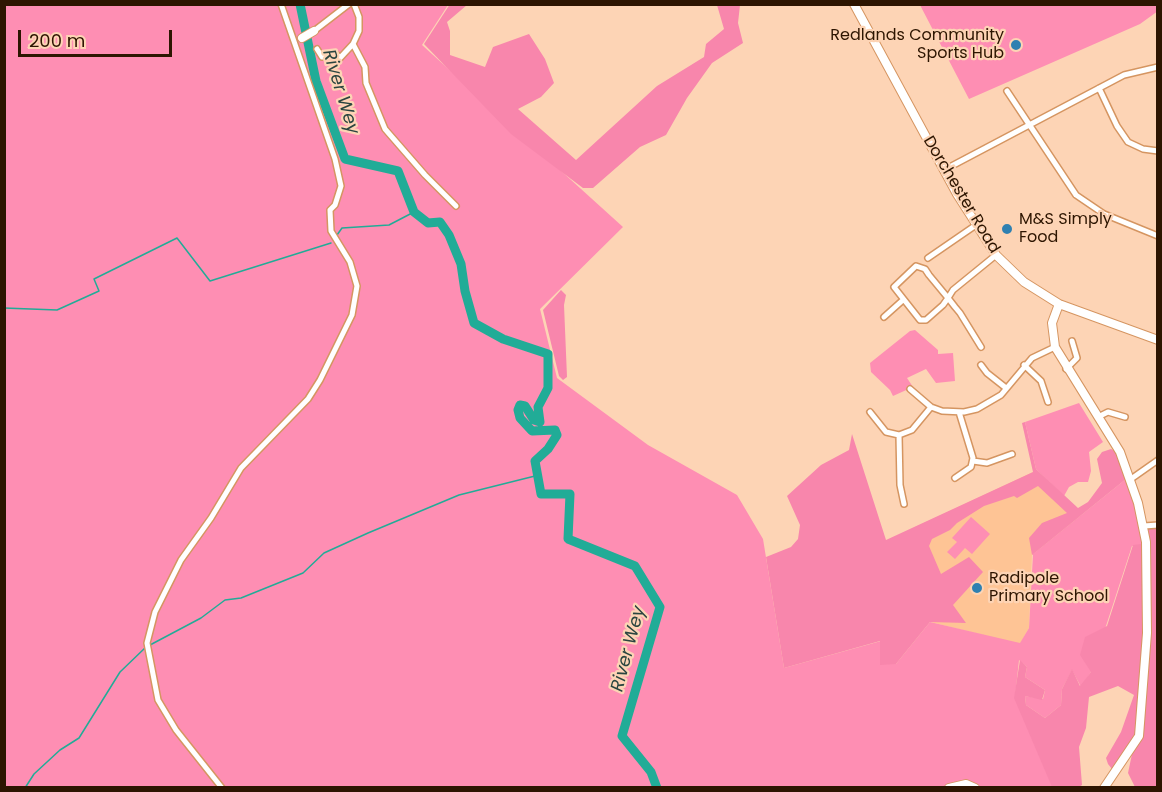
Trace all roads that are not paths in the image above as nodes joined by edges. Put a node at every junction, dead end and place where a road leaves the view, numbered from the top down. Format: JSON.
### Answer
{"nodes":[{"id":1,"x":281,"y":4,"type":"edge"},
{"id":2,"x":349,"y":4,"type":"edge"},
{"id":3,"x":354,"y":4,"type":"edge"},
{"id":4,"x":854,"y":4,"type":"edge"},
{"id":5,"x":314,"y":31,"type":"joint"},
{"id":6,"x":298,"y":38,"type":"junction"},
{"id":7,"x":353,"y":44,"type":"junction"},
{"id":8,"x":317,"y":49,"type":"dead end"},
{"id":9,"x":1158,"y":67,"type":"edge"},
{"id":10,"x":1099,"y":88,"type":"junction"},
{"id":11,"x":1007,"y":91,"type":"dead end"},
{"id":12,"x":1030,"y":123,"type":"junction"},
{"id":13,"x":1158,"y":151,"type":"edge"},
{"id":14,"x":944,"y":170,"type":"junction"},
{"id":15,"x":456,"y":206,"type":"dead end"},
{"id":16,"x":976,"y":225,"type":"junction"},
{"id":17,"x":1158,"y":236,"type":"edge"},
{"id":18,"x":996,"y":255,"type":"junction"},
{"id":19,"x":928,"y":258,"type":"dead end"},
{"id":20,"x":948,"y":298,"type":"junction"},
{"id":21,"x":903,"y":300,"type":"junction"},
{"id":22,"x":1059,"y":304,"type":"junction"},
{"id":23,"x":884,"y":317,"type":"dead end"},
{"id":24,"x":1158,"y":340,"type":"edge"},
{"id":25,"x":1072,"y":341,"type":"dead end"},
{"id":26,"x":981,"y":347,"type":"dead end"},
{"id":27,"x":1055,"y":347,"type":"junction"},
{"id":28,"x":981,"y":365,"type":"dead end"},
{"id":29,"x":1024,"y":365,"type":"junction"},
{"id":30,"x":1066,"y":369,"type":"junction"},
{"id":31,"x":1006,"y":388,"type":"junction"},
{"id":32,"x":910,"y":389,"type":"dead end"},
{"id":33,"x":1048,"y":402,"type":"dead end"},
{"id":34,"x":931,"y":407,"type":"junction"},
{"id":35,"x":870,"y":412,"type":"dead end"},
{"id":36,"x":959,"y":412,"type":"junction"},
{"id":37,"x":1100,"y":416,"type":"junction"},
{"id":38,"x":1125,"y":417,"type":"dead end"},
{"id":39,"x":899,"y":435,"type":"junction"},
{"id":40,"x":1012,"y":454,"type":"dead end"},
{"id":41,"x":1158,"y":460,"type":"edge"},
{"id":42,"x":973,"y":461,"type":"junction"},
{"id":43,"x":955,"y":478,"type":"dead end"},
{"id":44,"x":1131,"y":479,"type":"junction"},
{"id":45,"x":904,"y":504,"type":"dead end"},
{"id":46,"x":1158,"y":525,"type":"edge"},
{"id":47,"x":1144,"y":526,"type":"junction"},
{"id":48,"x":222,"y":788,"type":"edge"},
{"id":49,"x":949,"y":788,"type":"edge"},
{"id":50,"x":975,"y":788,"type":"edge"},
{"id":51,"x":1104,"y":788,"type":"edge"}],
"edges":[{"from":1,"to":6,"type":"street"},
{"from":2,"to":5,"type":"street"},
{"from":3,"to":7,"type":"street"},
{"from":4,"to":14,"type":"street","name":"Dorchester Road"},
{"from":5,"to":6,"type":"street"},
{"from":6,"to":48,"type":"street"},
{"from":7,"to":8,"type":"street"},
{"from":7,"to":15,"type":"street"},
{"from":9,"to":10,"type":"street"},
{"from":10,"to":12,"type":"street"},
{"from":10,"to":13,"type":"street"},
{"from":11,"to":12,"type":"street"},
{"from":12,"to":14,"type":"street"},
{"from":12,"to":17,"type":"street"},
{"from":14,"to":16,"type":"street","name":"Dorchester Road"},
{"from":16,"to":18,"type":"street","name":"Dorchester Road"},
{"from":16,"to":19,"type":"street"},
{"from":18,"to":20,"type":"street"},
{"from":18,"to":22,"type":"street","name":"Dorchester Road"},
{"from":20,"to":21,"type":"street"},
{"from":20,"to":21,"type":"street"},
{"from":20,"to":26,"type":"street"},
{"from":21,"to":23,"type":"street"},
{"from":22,"to":24,"type":"street","name":"Dorchester Road"},
{"from":22,"to":27,"type":"street"},
{"from":25,"to":30,"type":"street"},
{"from":27,"to":29,"type":"street"},
{"from":27,"to":30,"type":"street"},
{"from":28,"to":31,"type":"street"},
{"from":29,"to":31,"type":"street"},
{"from":29,"to":33,"type":"street"},
{"from":30,"to":37,"type":"street"},
{"from":31,"to":36,"type":"street"},
{"from":32,"to":34,"type":"street"},
{"from":34,"to":36,"type":"street"},
{"from":34,"to":39,"type":"street"},
{"from":35,"to":39,"type":"street"},
{"from":36,"to":42,"type":"street"},
{"from":37,"to":38,"type":"street"},
{"from":37,"to":44,"type":"street"},
{"from":39,"to":45,"type":"street"},
{"from":40,"to":42,"type":"street"},
{"from":41,"to":44,"type":"street"},
{"from":42,"to":43,"type":"street"},
{"from":44,"to":47,"type":"street"},
{"from":46,"to":47,"type":"street"},
{"from":47,"to":51,"type":"street"},
{"from":49,"to":50,"type":"street"}]}
